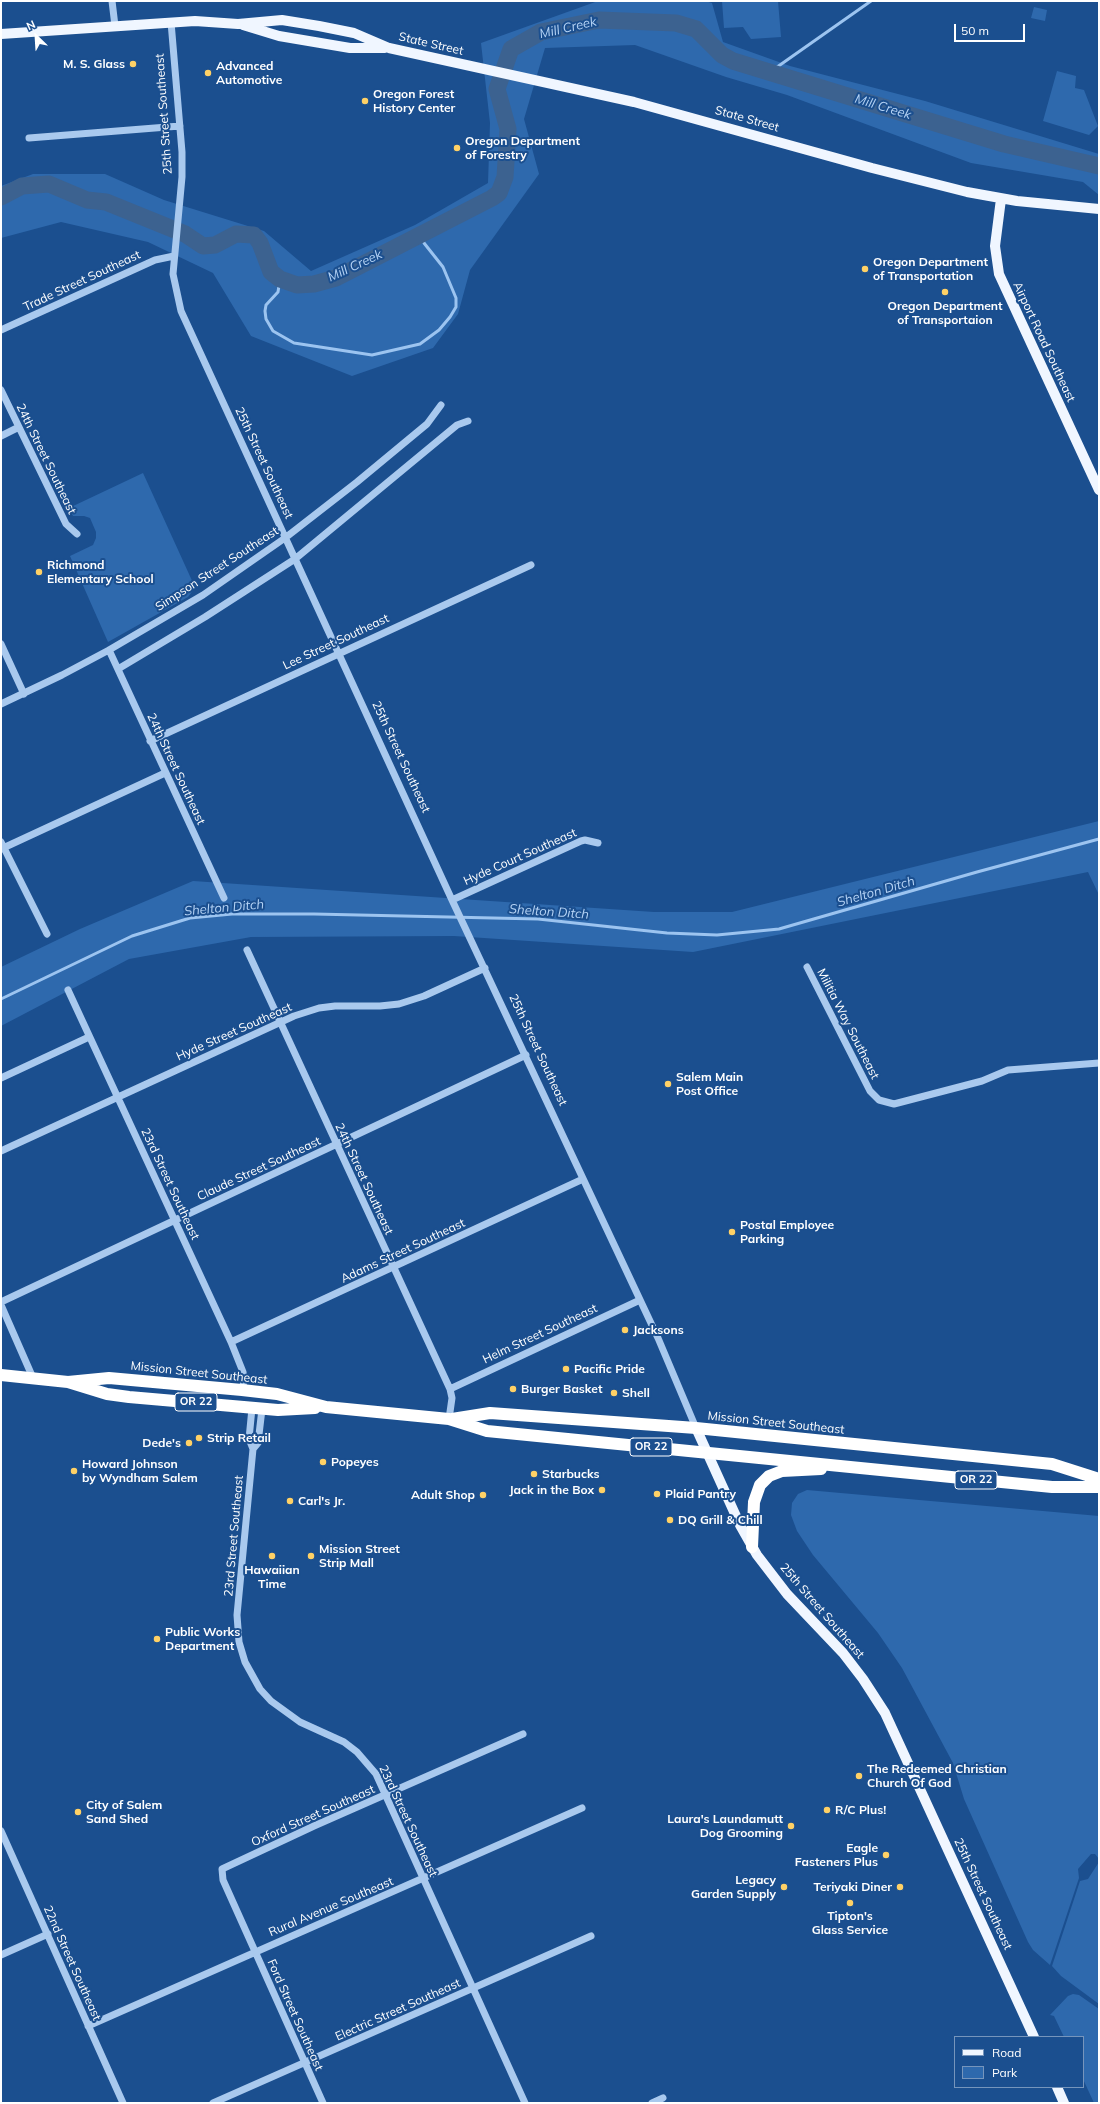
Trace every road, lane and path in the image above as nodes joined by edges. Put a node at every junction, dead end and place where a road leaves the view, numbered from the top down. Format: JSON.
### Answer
{"nodes":[{"id":1,"x":112,"y":1,"type":"edge"},
{"id":2,"x":170,"y":22,"type":"junction"},
{"id":3,"x":238,"y":24,"type":"junction"},
{"id":4,"x":115,"y":26,"type":"junction"},
{"id":5,"x":1,"y":34,"type":"edge"},
{"id":6,"x":389,"y":48,"type":"junction"},
{"id":7,"x":180,"y":126,"type":"junction"},
{"id":8,"x":29,"y":138,"type":"dead end"},
{"id":9,"x":1001,"y":199,"type":"junction"},
{"id":10,"x":1099,"y":210,"type":"edge"},
{"id":11,"x":174,"y":256,"type":"junction"},
{"id":12,"x":1,"y":330,"type":"edge"},
{"id":13,"x":1,"y":390,"type":"edge"},
{"id":14,"x":441,"y":405,"type":"dead end"},
{"id":15,"x":468,"y":421,"type":"dead end"},
{"id":16,"x":19,"y":427,"type":"junction"},
{"id":17,"x":1,"y":436,"type":"edge"},
{"id":18,"x":1099,"y":490,"type":"edge"},
{"id":19,"x":77,"y":534,"type":"dead end"},
{"id":20,"x":285,"y":538,"type":"junction"},
{"id":21,"x":295,"y":559,"type":"junction"},
{"id":22,"x":531,"y":564,"type":"dead end"},
{"id":23,"x":1,"y":644,"type":"edge"},
{"id":24,"x":109,"y":650,"type":"junction"},
{"id":25,"x":338,"y":653,"type":"junction"},
{"id":26,"x":118,"y":669,"type":"junction"},
{"id":27,"x":24,"y":694,"type":"junction"},
{"id":28,"x":1,"y":704,"type":"edge"},
{"id":29,"x":150,"y":741,"type":"junction"},
{"id":30,"x":166,"y":772,"type":"junction"},
{"id":31,"x":598,"y":843,"type":"dead end"},
{"id":32,"x":2,"y":846,"type":"edge"},
{"id":33,"x":224,"y":898,"type":"dead end"},
{"id":34,"x":452,"y":900,"type":"junction"},
{"id":35,"x":47,"y":934,"type":"dead end"},
{"id":36,"x":247,"y":950,"type":"dead end"},
{"id":37,"x":807,"y":967,"type":"dead end"},
{"id":38,"x":485,"y":968,"type":"junction"},
{"id":39,"x":68,"y":990,"type":"dead end"},
{"id":40,"x":279,"y":1023,"type":"junction"},
{"id":41,"x":90,"y":1037,"type":"junction"},
{"id":42,"x":526,"y":1055,"type":"junction"},
{"id":43,"x":1099,"y":1063,"type":"edge"},
{"id":44,"x":1,"y":1078,"type":"edge"},
{"id":45,"x":118,"y":1097,"type":"junction"},
{"id":46,"x":336,"y":1145,"type":"junction"},
{"id":47,"x":1,"y":1151,"type":"edge"},
{"id":48,"x":583,"y":1179,"type":"junction"},
{"id":49,"x":175,"y":1221,"type":"junction"},
{"id":50,"x":393,"y":1267,"type":"junction"},
{"id":51,"x":640,"y":1300,"type":"junction"},
{"id":52,"x":1,"y":1302,"type":"edge"},
{"id":53,"x":1,"y":1305,"type":"edge"},
{"id":54,"x":231,"y":1342,"type":"junction"},
{"id":55,"x":1,"y":1375,"type":"edge"},
{"id":56,"x":33,"y":1378,"type":"junction"},
{"id":57,"x":68,"y":1382,"type":"junction"},
{"id":58,"x":450,"y":1389,"type":"junction"},
{"id":59,"x":242,"y":1390,"type":"junction"},
{"id":60,"x":196,"y":1402,"type":"junction"},
{"id":61,"x":326,"y":1407,"type":"junction"},
{"id":62,"x":257,"y":1409,"type":"junction"},
{"id":63,"x":449,"y":1419,"type":"junction"},
{"id":64,"x":696,"y":1428,"type":"junction"},
{"id":65,"x":707,"y":1452,"type":"junction"},
{"id":66,"x":854,"y":1468,"type":"junction"},
{"id":67,"x":1099,"y":1479,"type":"edge"},
{"id":68,"x":1099,"y":1487,"type":"edge"},
{"id":69,"x":752,"y":1547,"type":"junction"},
{"id":70,"x":523,"y":1734,"type":"dead end"},
{"id":71,"x":386,"y":1795,"type":"junction"},
{"id":72,"x":582,"y":1808,"type":"dead end"},
{"id":73,"x":1,"y":1831,"type":"edge"},
{"id":74,"x":222,"y":1869,"type":"joint"},
{"id":75,"x":423,"y":1879,"type":"junction"},
{"id":76,"x":48,"y":1934,"type":"junction"},
{"id":77,"x":591,"y":1936,"type":"dead end"},
{"id":78,"x":255,"y":1952,"type":"junction"},
{"id":79,"x":1,"y":1955,"type":"edge"},
{"id":80,"x":473,"y":1988,"type":"junction"},
{"id":81,"x":88,"y":2026,"type":"junction"},
{"id":82,"x":1034,"y":2036,"type":"edge"},
{"id":83,"x":305,"y":2063,"type":"junction"},
{"id":84,"x":1057,"y":2088,"type":"edge"},
{"id":85,"x":663,"y":2098,"type":"dead end"},
{"id":86,"x":123,"y":2103,"type":"edge"},
{"id":87,"x":213,"y":2103,"type":"edge"},
{"id":88,"x":323,"y":2103,"type":"edge"},
{"id":89,"x":525,"y":2103,"type":"edge"},
{"id":90,"x":652,"y":2103,"type":"edge"},
{"id":91,"x":1064,"y":2103,"type":"edge"}],
"edges":[{"from":1,"to":4,"type":"street"},
{"from":2,"to":3,"type":"main road","name":"State Street"},
{"from":2,"to":4,"type":"main road","name":"State Street"},
{"from":2,"to":7,"type":"street","name":"25th Street Southeast"},
{"from":3,"to":6,"type":"main road","name":"State Street"},
{"from":3,"to":6,"type":"main road","name":"State Street"},
{"from":4,"to":5,"type":"main road","name":"State Street"},
{"from":6,"to":9,"type":"main road","name":"State Street"},
{"from":7,"to":8,"type":"street"},
{"from":7,"to":11,"type":"street","name":"25th Street Southeast"},
{"from":9,"to":10,"type":"main road","name":"State Street"},
{"from":9,"to":18,"type":"main road","name":"Airport Road Southeast"},
{"from":11,"to":12,"type":"street","name":"Trade Street Southeast"},
{"from":11,"to":20,"type":"street","name":"25th Street Southeast"},
{"from":13,"to":16,"type":"street","name":"24th Street Southeast"},
{"from":14,"to":20,"type":"street","name":"Simpson Street Southeast"},
{"from":15,"to":21,"type":"street"},
{"from":16,"to":17,"type":"street"},
{"from":16,"to":19,"type":"street","name":"24th Street Southeast"},
{"from":20,"to":21,"type":"street","name":"25th Street Southeast"},
{"from":20,"to":24,"type":"street","name":"Simpson Street Southeast"},
{"from":21,"to":25,"type":"street","name":"25th Street Southeast"},
{"from":21,"to":26,"type":"street"},
{"from":22,"to":25,"type":"street","name":"Lee Street Southeast"},
{"from":23,"to":27,"type":"street"},
{"from":24,"to":26,"type":"street","name":"24th Street Southeast"},
{"from":24,"to":27,"type":"street","name":"Simpson Street Southeast"},
{"from":25,"to":29,"type":"street","name":"Lee Street Southeast"},
{"from":25,"to":34,"type":"street","name":"25th Street Southeast"},
{"from":26,"to":29,"type":"street","name":"24th Street Southeast"},
{"from":27,"to":28,"type":"street","name":"Simpson Street Southeast"},
{"from":29,"to":30,"type":"street","name":"24th Street Southeast"},
{"from":30,"to":32,"type":"street"},
{"from":30,"to":33,"type":"street","name":"24th Street Southeast"},
{"from":31,"to":34,"type":"street","name":"Hyde Court Southeast"},
{"from":32,"to":35,"type":"street"},
{"from":34,"to":38,"type":"street","name":"25th Street Southeast"},
{"from":36,"to":40,"type":"street","name":"24th Street Southeast"},
{"from":37,"to":43,"type":"street","name":"Militia Way Southeast"},
{"from":38,"to":40,"type":"street","name":"Hyde Street Southeast"},
{"from":38,"to":42,"type":"street","name":"25th Street Southeast"},
{"from":39,"to":41,"type":"street","name":"23rd Street Southeast"},
{"from":40,"to":45,"type":"street","name":"Hyde Street Southeast"},
{"from":40,"to":46,"type":"street","name":"24th Street Southeast"},
{"from":41,"to":44,"type":"street"},
{"from":41,"to":45,"type":"street","name":"23rd Street Southeast"},
{"from":42,"to":46,"type":"street","name":"Claude Street Southeast"},
{"from":42,"to":48,"type":"street","name":"25th Street Southeast"},
{"from":45,"to":47,"type":"street","name":"Hyde Street Southeast"},
{"from":45,"to":49,"type":"street","name":"23rd Street Southeast"},
{"from":46,"to":49,"type":"street","name":"Claude Street Southeast"},
{"from":46,"to":50,"type":"street","name":"24th Street Southeast"},
{"from":48,"to":50,"type":"street","name":"Adams Street Southeast"},
{"from":48,"to":51,"type":"street","name":"25th Street Southeast"},
{"from":49,"to":52,"type":"street","name":"Claude Street Southeast"},
{"from":49,"to":54,"type":"street","name":"23rd Street Southeast"},
{"from":50,"to":54,"type":"street","name":"Adams Street Southeast"},
{"from":50,"to":58,"type":"street","name":"24th Street Southeast"},
{"from":51,"to":58,"type":"street","name":"Helm Street Southeast"},
{"from":51,"to":64,"type":"street","name":"25th Street Southeast"},
{"from":53,"to":56,"type":"street"},
{"from":54,"to":59,"type":"street","name":"23rd Street Southeast"},
{"from":55,"to":56,"type":"highway","name":"Mission Street Southeast","number":"OR 22"},
{"from":56,"to":57,"type":"highway","name":"Mission Street Southeast","number":"OR 22"},
{"from":57,"to":59,"type":"highway","name":"Mission Street Southeast","number":"OR 22"},
{"from":57,"to":60,"type":"highway","name":"Mission Street Southeast","number":"OR 22"},
{"from":58,"to":63,"type":"street","name":"24th Street Southeast"},
{"from":59,"to":60,"type":"highway"},
{"from":59,"to":61,"type":"highway","name":"Mission Street Southeast","number":"OR 22"},
{"from":60,"to":62,"type":"highway","name":"Mission Street Southeast","number":"OR 22"},
{"from":61,"to":62,"type":"highway","name":"Mission Street Southeast","number":"OR 22"},
{"from":61,"to":63,"type":"highway","name":"Mission Street Southeast","number":"OR 22"},
{"from":62,"to":71,"type":"street","name":"23rd Street Southeast"},
{"from":63,"to":64,"type":"highway","name":"Mission Street Southeast","number":"OR 22"},
{"from":63,"to":65,"type":"highway","name":"Mission Street Southeast","number":"OR 22"},
{"from":64,"to":65,"type":"main road","name":"25th Street Southeast"},
{"from":64,"to":67,"type":"highway","name":"Mission Street Southeast","number":"OR 22"},
{"from":65,"to":66,"type":"highway","name":"Mission Street Southeast","number":"OR 22"},
{"from":65,"to":69,"type":"main road","name":"25th Street Southeast"},
{"from":66,"to":68,"type":"highway","name":"Mission Street Southeast","number":"OR 22"},
{"from":66,"to":69,"type":"highway"},
{"from":69,"to":82,"type":"main road","name":"25th Street Southeast"},
{"from":70,"to":71,"type":"street","name":"Oxford Street Southeast"},
{"from":71,"to":74,"type":"street","name":"Oxford Street Southeast"},
{"from":71,"to":75,"type":"street","name":"23rd Street Southeast"},
{"from":72,"to":75,"type":"street","name":"Rural Avenue Southeast"},
{"from":73,"to":76,"type":"street","name":"22nd Street Southeast"},
{"from":74,"to":78,"type":"street","name":"Ford Street Southeast"},
{"from":75,"to":78,"type":"street","name":"Rural Avenue Southeast"},
{"from":75,"to":80,"type":"street","name":"23rd Street Southeast"},
{"from":76,"to":79,"type":"street"},
{"from":76,"to":81,"type":"street","name":"22nd Street Southeast"},
{"from":77,"to":80,"type":"street","name":"Electric Street Southeast"},
{"from":78,"to":81,"type":"street","name":"Rural Avenue Southeast"},
{"from":78,"to":83,"type":"street","name":"Ford Street Southeast"},
{"from":80,"to":83,"type":"street","name":"Electric Street Southeast"},
{"from":80,"to":89,"type":"street","name":"23rd Street Southeast"},
{"from":81,"to":86,"type":"street","name":"22nd Street Southeast"},
{"from":83,"to":87,"type":"street","name":"Electric Street Southeast"},
{"from":83,"to":88,"type":"street","name":"Ford Street Southeast"},
{"from":84,"to":91,"type":"main road"},
{"from":85,"to":90,"type":"street"}]}
